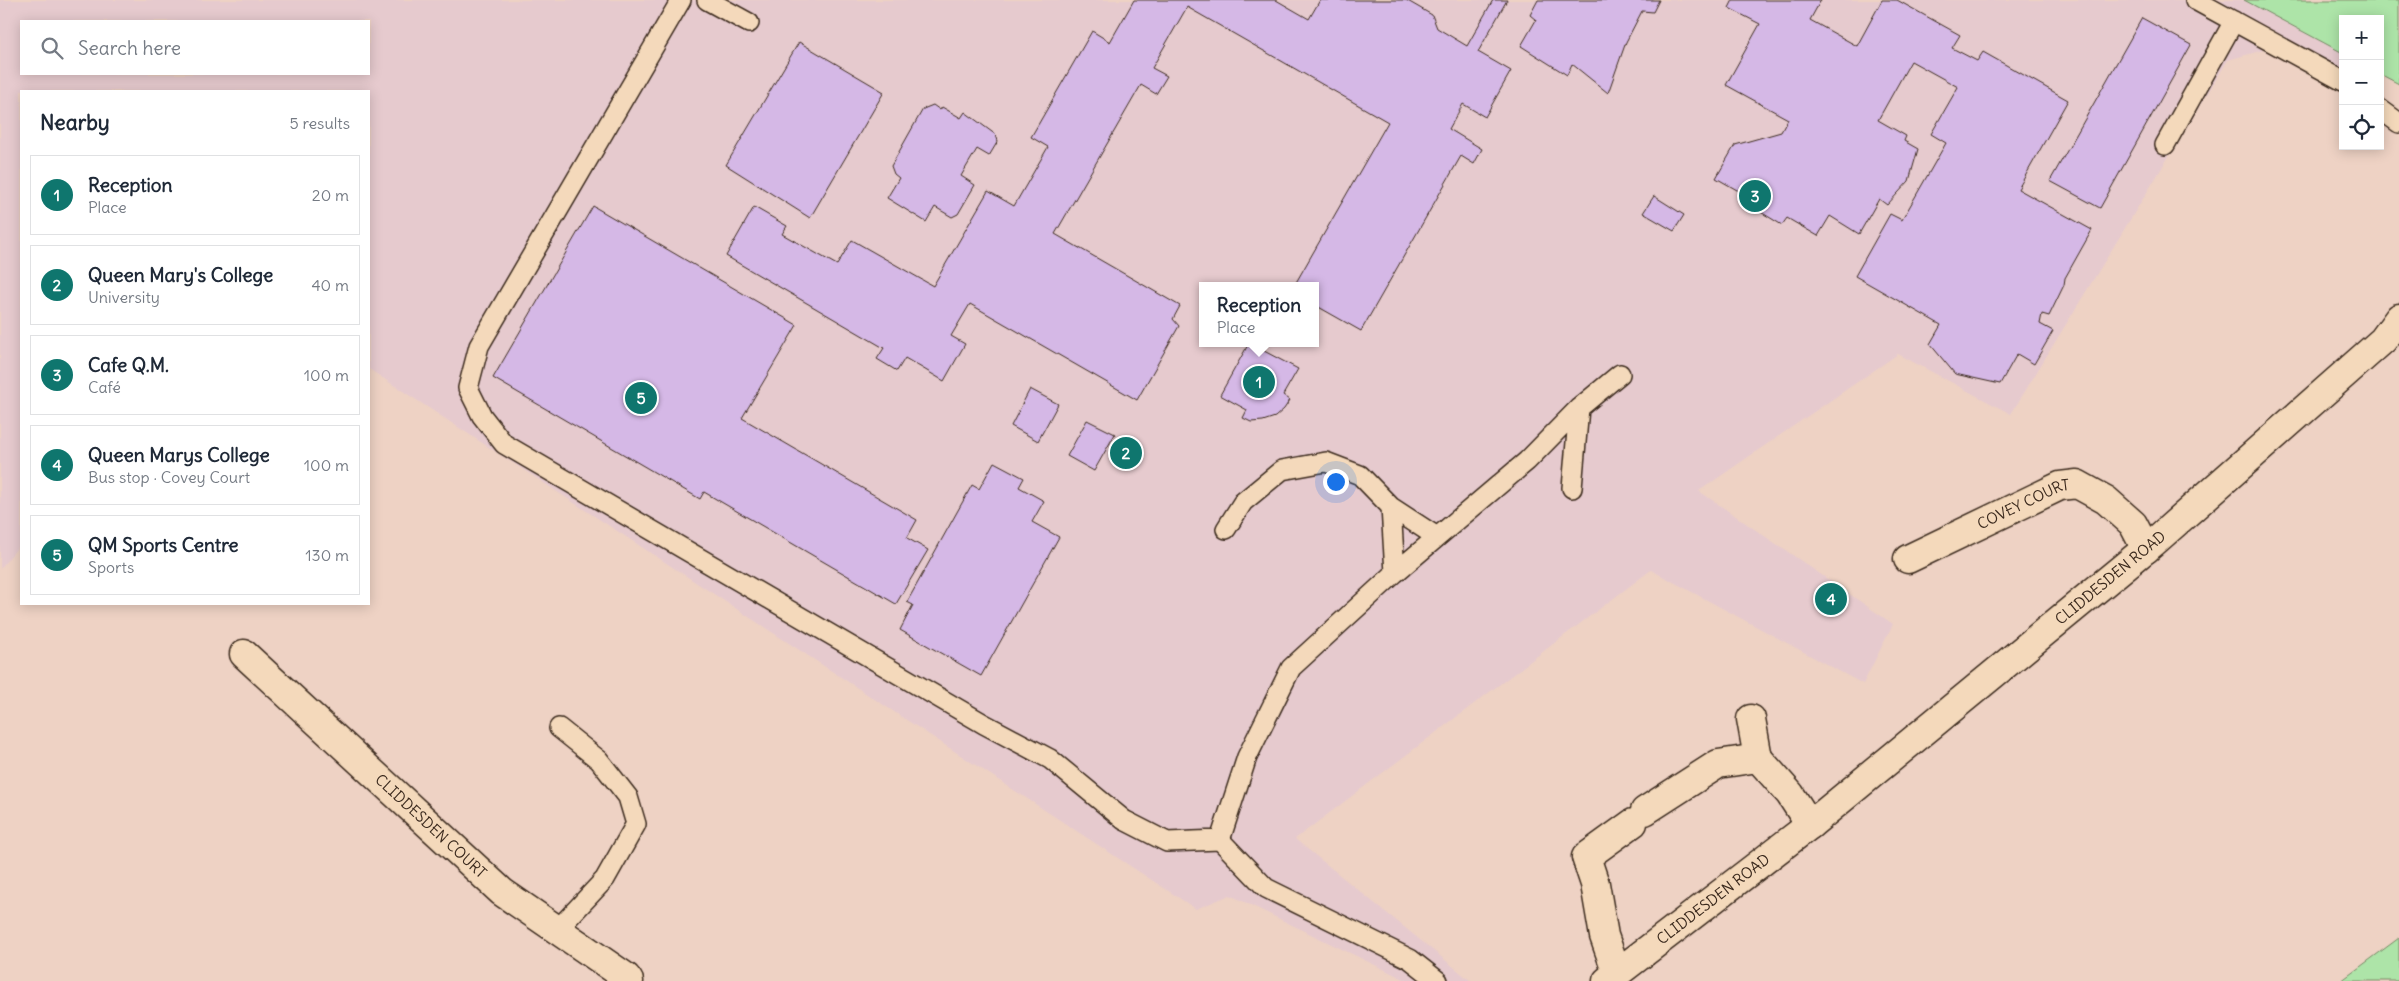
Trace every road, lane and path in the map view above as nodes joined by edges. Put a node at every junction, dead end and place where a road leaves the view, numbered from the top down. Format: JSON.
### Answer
{"nodes":[{"id":1,"x":681,"y":0,"type":"edge"},
{"id":2,"x":707,"y":0,"type":"edge"},
{"id":3,"x":2195,"y":0,"type":"edge"},
{"id":4,"x":2234,"y":21,"type":"junction"},
{"id":5,"x":749,"y":23,"type":"dead end"},
{"id":6,"x":2339,"y":79,"type":"edge"},
{"id":7,"x":2384,"y":112,"type":"edge"},
{"id":8,"x":2399,"y":123,"type":"edge"},
{"id":9,"x":2165,"y":144,"type":"dead end"},
{"id":10,"x":2399,"y":318,"type":"edge"},
{"id":11,"x":1620,"y":374,"type":"dead end"},
{"id":12,"x":1578,"y":408,"type":"junction"},
{"id":13,"x":1572,"y":488,"type":"dead end"},
{"id":14,"x":1391,"y":506,"type":"junction"},
{"id":15,"x":1226,"y":529,"type":"dead end"},
{"id":16,"x":1437,"y":538,"type":"junction"},
{"id":17,"x":2146,"y":549,"type":"junction"},
{"id":18,"x":1908,"y":559,"type":"dead end"},
{"id":19,"x":1395,"y":573,"type":"junction"},
{"id":20,"x":244,"y":654,"type":"dead end"},
{"id":21,"x":1751,"y":719,"type":"dead end"},
{"id":22,"x":559,"y":728,"type":"dead end"},
{"id":23,"x":1758,"y":758,"type":"junction"},
{"id":24,"x":1810,"y":825,"type":"junction"},
{"id":25,"x":1220,"y":840,"type":"junction"},
{"id":26,"x":557,"y":930,"type":"junction"},
{"id":27,"x":1612,"y":977,"type":"edge"},
{"id":28,"x":629,"y":981,"type":"edge"},
{"id":29,"x":1438,"y":981,"type":"edge"}],
"edges":[{"from":1,"to":25,"type":"lane"},
{"from":2,"to":5,"type":"lane"},
{"from":3,"to":4,"type":"lane"},
{"from":4,"to":6,"type":"lane"},
{"from":4,"to":9,"type":"lane"},
{"from":7,"to":8,"type":"lane"},
{"from":10,"to":17,"type":"street","name":"CLIDDESDEN ROAD"},
{"from":11,"to":12,"type":"lane"},
{"from":12,"to":13,"type":"lane"},
{"from":12,"to":16,"type":"lane"},
{"from":14,"to":15,"type":"lane"},
{"from":14,"to":16,"type":"lane"},
{"from":14,"to":19,"type":"lane"},
{"from":16,"to":19,"type":"lane"},
{"from":17,"to":18,"type":"street","name":"COVEY COURT"},
{"from":17,"to":24,"type":"street","name":"CLIDDESDEN ROAD"},
{"from":19,"to":25,"type":"lane"},
{"from":20,"to":26,"type":"street","name":"CLIDDESDEN COURT"},
{"from":21,"to":23,"type":"street"},
{"from":22,"to":26,"type":"lane"},
{"from":23,"to":24,"type":"street"},
{"from":23,"to":27,"type":"street","name":"CLIDDESDEN ROAD"},
{"from":24,"to":27,"type":"street","name":"CLIDDESDEN ROAD"},
{"from":25,"to":29,"type":"lane"},
{"from":26,"to":28,"type":"street","name":"CLIDDESDEN COURT"}]}
